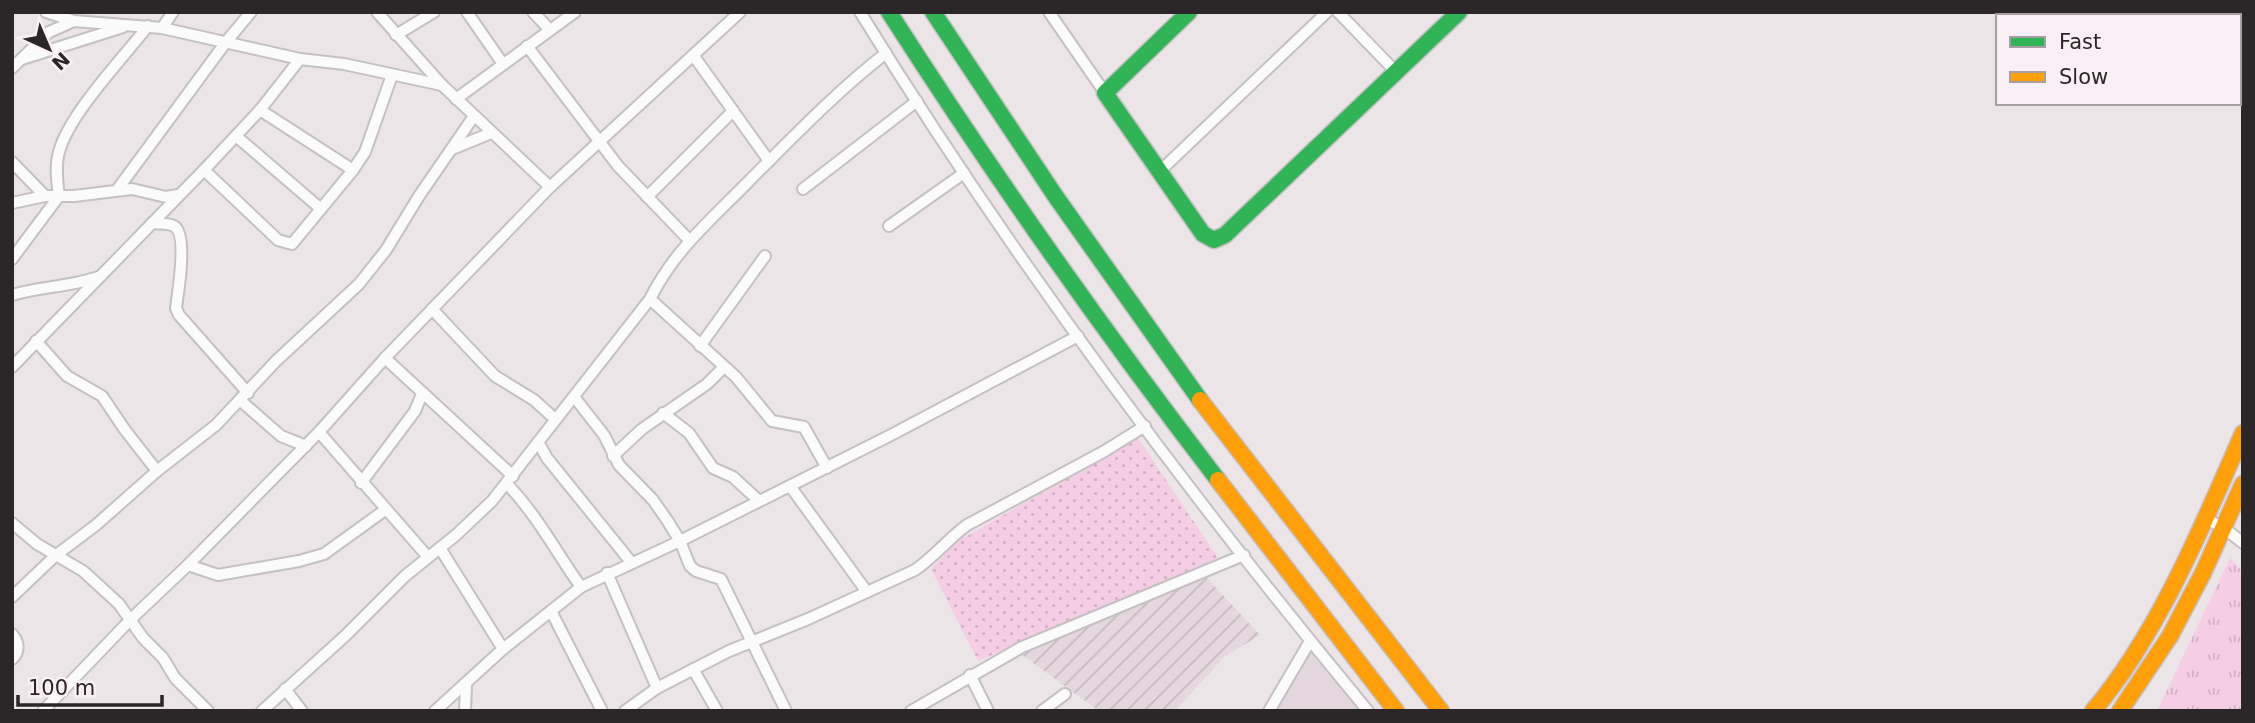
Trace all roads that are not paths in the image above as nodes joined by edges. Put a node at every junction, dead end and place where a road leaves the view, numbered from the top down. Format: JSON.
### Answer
{"nodes":[{"id":1,"x":47,"y":12,"type":"edge"},
{"id":2,"x":173,"y":12,"type":"edge"},
{"id":3,"x":251,"y":12,"type":"edge"},
{"id":4,"x":377,"y":12,"type":"edge"},
{"id":5,"x":434,"y":12,"type":"edge"},
{"id":6,"x":467,"y":12,"type":"edge"},
{"id":7,"x":533,"y":12,"type":"edge"},
{"id":8,"x":575,"y":12,"type":"edge"},
{"id":9,"x":740,"y":12,"type":"edge"},
{"id":10,"x":859,"y":12,"type":"edge"},
{"id":11,"x":889,"y":12,"type":"edge"},
{"id":12,"x":933,"y":12,"type":"edge"},
{"id":13,"x":1049,"y":12,"type":"edge"},
{"id":14,"x":1189,"y":12,"type":"edge"},
{"id":15,"x":1327,"y":12,"type":"edge"},
{"id":16,"x":1338,"y":12,"type":"edge"},
{"id":17,"x":1460,"y":12,"type":"edge"},
{"id":18,"x":97,"y":17,"type":"edge"},
{"id":19,"x":74,"y":22,"type":"junction"},
{"id":20,"x":133,"y":24,"type":"junction"},
{"id":21,"x":148,"y":26,"type":"junction"},
{"id":22,"x":162,"y":28,"type":"junction"},
{"id":23,"x":550,"y":30,"type":"junction"},
{"id":24,"x":396,"y":35,"type":"junction"},
{"id":25,"x":226,"y":42,"type":"junction"},
{"id":26,"x":527,"y":46,"type":"junction"},
{"id":27,"x":886,"y":54,"type":"junction"},
{"id":28,"x":693,"y":55,"type":"junction"},
{"id":29,"x":300,"y":58,"type":"junction"},
{"id":30,"x":16,"y":64,"type":"edge"},
{"id":31,"x":503,"y":64,"type":"junction"},
{"id":32,"x":1396,"y":72,"type":"junction"},
{"id":33,"x":392,"y":75,"type":"junction"},
{"id":34,"x":442,"y":85,"type":"junction"},
{"id":35,"x":1105,"y":93,"type":"junction"},
{"id":36,"x":456,"y":99,"type":"junction"},
{"id":37,"x":917,"y":101,"type":"junction"},
{"id":38,"x":260,"y":110,"type":"junction"},
{"id":39,"x":733,"y":111,"type":"junction"},
{"id":40,"x":474,"y":117,"type":"junction"},
{"id":41,"x":491,"y":133,"type":"junction"},
{"id":42,"x":236,"y":136,"type":"junction"},
{"id":43,"x":600,"y":141,"type":"junction"},
{"id":44,"x":452,"y":149,"type":"junction"},
{"id":45,"x":769,"y":161,"type":"junction"},
{"id":46,"x":12,"y":162,"type":"edge"},
{"id":47,"x":204,"y":170,"type":"junction"},
{"id":48,"x":353,"y":170,"type":"junction"},
{"id":49,"x":1160,"y":172,"type":"junction"},
{"id":50,"x":964,"y":173,"type":"junction"},
{"id":51,"x":550,"y":187,"type":"junction"},
{"id":52,"x":117,"y":190,"type":"junction"},
{"id":53,"x":803,"y":190,"type":"dead end"},
{"id":54,"x":178,"y":195,"type":"junction"},
{"id":55,"x":45,"y":196,"type":"junction"},
{"id":56,"x":59,"y":196,"type":"junction"},
{"id":57,"x":647,"y":197,"type":"junction"},
{"id":58,"x":12,"y":203,"type":"edge"},
{"id":59,"x":321,"y":209,"type":"junction"},
{"id":60,"x":152,"y":223,"type":"junction"},
{"id":61,"x":889,"y":226,"type":"dead end"},
{"id":62,"x":689,"y":240,"type":"junction"},
{"id":63,"x":765,"y":256,"type":"dead end"},
{"id":64,"x":12,"y":259,"type":"edge"},
{"id":65,"x":104,"y":275,"type":"junction"},
{"id":66,"x":12,"y":295,"type":"edge"},
{"id":67,"x":650,"y":299,"type":"junction"},
{"id":68,"x":432,"y":309,"type":"junction"},
{"id":69,"x":1078,"y":336,"type":"junction"},
{"id":70,"x":36,"y":341,"type":"junction"},
{"id":71,"x":699,"y":346,"type":"junction"},
{"id":72,"x":384,"y":358,"type":"junction"},
{"id":73,"x":12,"y":367,"type":"edge"},
{"id":74,"x":724,"y":367,"type":"junction"},
{"id":75,"x":422,"y":394,"type":"junction"},
{"id":76,"x":245,"y":397,"type":"junction"},
{"id":77,"x":575,"y":398,"type":"junction"},
{"id":78,"x":663,"y":413,"type":"junction"},
{"id":79,"x":555,"y":419,"type":"junction"},
{"id":80,"x":1145,"y":426,"type":"junction"},
{"id":81,"x":318,"y":432,"type":"junction"},
{"id":82,"x":2243,"y":433,"type":"edge"},
{"id":83,"x":538,"y":442,"type":"junction"},
{"id":84,"x":306,"y":446,"type":"junction"},
{"id":85,"x":613,"y":456,"type":"junction"},
{"id":86,"x":827,"y":468,"type":"junction"},
{"id":87,"x":157,"y":471,"type":"junction"},
{"id":88,"x":510,"y":480,"type":"junction"},
{"id":89,"x":361,"y":483,"type":"junction"},
{"id":90,"x":2243,"y":484,"type":"edge"},
{"id":91,"x":790,"y":486,"type":"junction"},
{"id":92,"x":758,"y":500,"type":"junction"},
{"id":93,"x":385,"y":510,"type":"junction"},
{"id":94,"x":2206,"y":519,"type":"junction"},
{"id":95,"x":12,"y":523,"type":"edge"},
{"id":96,"x":2224,"y":528,"type":"junction"},
{"id":97,"x":680,"y":541,"type":"junction"},
{"id":98,"x":2243,"y":543,"type":"edge"},
{"id":99,"x":440,"y":548,"type":"junction"},
{"id":100,"x":1244,"y":555,"type":"junction"},
{"id":101,"x":55,"y":556,"type":"junction"},
{"id":102,"x":428,"y":556,"type":"junction"},
{"id":103,"x":631,"y":562,"type":"junction"},
{"id":104,"x":188,"y":565,"type":"junction"},
{"id":105,"x":607,"y":573,"type":"junction"},
{"id":106,"x":581,"y":587,"type":"junction"},
{"id":107,"x":867,"y":592,"type":"junction"},
{"id":108,"x":12,"y":597,"type":"edge"},
{"id":109,"x":551,"y":611,"type":"junction"},
{"id":110,"x":131,"y":619,"type":"junction"},
{"id":111,"x":12,"y":634,"type":"edge"},
{"id":112,"x":1310,"y":641,"type":"junction"},
{"id":113,"x":753,"y":642,"type":"junction"},
{"id":114,"x":503,"y":649,"type":"junction"},
{"id":115,"x":12,"y":659,"type":"edge"},
{"id":116,"x":693,"y":669,"type":"junction"},
{"id":117,"x":970,"y":675,"type":"junction"},
{"id":118,"x":466,"y":685,"type":"junction"},
{"id":119,"x":285,"y":688,"type":"junction"},
{"id":120,"x":657,"y":688,"type":"junction"},
{"id":121,"x":1065,"y":694,"type":"dead end"},
{"id":122,"x":43,"y":711,"type":"edge"},
{"id":123,"x":208,"y":711,"type":"edge"},
{"id":124,"x":262,"y":711,"type":"edge"},
{"id":125,"x":302,"y":711,"type":"edge"},
{"id":126,"x":435,"y":711,"type":"edge"},
{"id":127,"x":465,"y":711,"type":"edge"},
{"id":128,"x":603,"y":711,"type":"edge"},
{"id":129,"x":625,"y":711,"type":"edge"},
{"id":130,"x":717,"y":711,"type":"edge"},
{"id":131,"x":786,"y":711,"type":"edge"},
{"id":132,"x":911,"y":711,"type":"edge"},
{"id":133,"x":988,"y":711,"type":"edge"},
{"id":134,"x":1042,"y":711,"type":"edge"},
{"id":135,"x":1269,"y":711,"type":"edge"},
{"id":136,"x":1368,"y":711,"type":"edge"},
{"id":137,"x":1395,"y":711,"type":"edge"},
{"id":138,"x":1441,"y":711,"type":"edge"},
{"id":139,"x":2093,"y":711,"type":"edge"},
{"id":140,"x":2120,"y":711,"type":"edge"}],
"edges":[{"from":1,"to":19,"type":"street"},
{"from":2,"to":22,"type":"street"},
{"from":3,"to":25,"type":"street"},
{"from":4,"to":24,"type":"street"},
{"from":5,"to":24,"type":"street"},
{"from":6,"to":31,"type":"street"},
{"from":7,"to":23,"type":"street"},
{"from":8,"to":23,"type":"street"},
{"from":9,"to":28,"type":"street"},
{"from":10,"to":27,"type":"street"},
{"from":11,"to":137,"type":"street"},
{"from":12,"to":138,"type":"street"},
{"from":13,"to":35,"type":"street"},
{"from":14,"to":35,"type":"street"},
{"from":15,"to":49,"type":"street"},
{"from":16,"to":32,"type":"street"},
{"from":17,"to":32,"type":"street"},
{"from":18,"to":19,"type":"street"},
{"from":18,"to":20,"type":"street"},
{"from":19,"to":30,"type":"street"},
{"from":20,"to":21,"type":"street"},
{"from":20,"to":30,"type":"street"},
{"from":21,"to":22,"type":"street"},
{"from":21,"to":56,"type":"street"},
{"from":22,"to":25,"type":"street"},
{"from":23,"to":26,"type":"street"},
{"from":24,"to":34,"type":"street"},
{"from":25,"to":29,"type":"street"},
{"from":25,"to":52,"type":"street"},
{"from":26,"to":31,"type":"street"},
{"from":26,"to":43,"type":"street"},
{"from":27,"to":37,"type":"street"},
{"from":27,"to":45,"type":"street"},
{"from":28,"to":39,"type":"street"},
{"from":28,"to":43,"type":"street"},
{"from":29,"to":33,"type":"street"},
{"from":29,"to":38,"type":"street"},
{"from":31,"to":36,"type":"street"},
{"from":32,"to":49,"type":"street"},
{"from":33,"to":34,"type":"street"},
{"from":33,"to":48,"type":"street"},
{"from":34,"to":36,"type":"street"},
{"from":35,"to":49,"type":"street"},
{"from":36,"to":40,"type":"street"},
{"from":37,"to":50,"type":"street"},
{"from":37,"to":53,"type":"street"},
{"from":38,"to":42,"type":"street"},
{"from":38,"to":48,"type":"street"},
{"from":39,"to":45,"type":"street"},
{"from":39,"to":57,"type":"street"},
{"from":40,"to":41,"type":"street"},
{"from":40,"to":44,"type":"street"},
{"from":41,"to":44,"type":"street"},
{"from":41,"to":51,"type":"street"},
{"from":42,"to":47,"type":"street"},
{"from":42,"to":59,"type":"street"},
{"from":43,"to":51,"type":"street"},
{"from":43,"to":57,"type":"street"},
{"from":44,"to":76,"type":"street"},
{"from":45,"to":62,"type":"street"},
{"from":46,"to":55,"type":"street"},
{"from":47,"to":54,"type":"street"},
{"from":47,"to":59,"type":"street"},
{"from":48,"to":59,"type":"street"},
{"from":50,"to":61,"type":"street"},
{"from":50,"to":69,"type":"street"},
{"from":51,"to":68,"type":"street"},
{"from":52,"to":54,"type":"street"},
{"from":52,"to":56,"type":"street"},
{"from":54,"to":60,"type":"street"},
{"from":55,"to":56,"type":"street"},
{"from":55,"to":58,"type":"street"},
{"from":56,"to":64,"type":"street"},
{"from":57,"to":62,"type":"street"},
{"from":60,"to":65,"type":"street"},
{"from":60,"to":76,"type":"street"},
{"from":62,"to":67,"type":"street"},
{"from":63,"to":71,"type":"street"},
{"from":65,"to":66,"type":"street"},
{"from":65,"to":70,"type":"street"},
{"from":67,"to":71,"type":"street"},
{"from":67,"to":77,"type":"street"},
{"from":68,"to":72,"type":"street"},
{"from":68,"to":79,"type":"street"},
{"from":69,"to":80,"type":"street"},
{"from":69,"to":86,"type":"street"},
{"from":70,"to":73,"type":"street"},
{"from":70,"to":87,"type":"street"},
{"from":71,"to":74,"type":"street"},
{"from":72,"to":75,"type":"street"},
{"from":72,"to":81,"type":"street"},
{"from":74,"to":78,"type":"street"},
{"from":74,"to":86,"type":"street"},
{"from":75,"to":88,"type":"street"},
{"from":75,"to":89,"type":"street"},
{"from":76,"to":84,"type":"street"},
{"from":76,"to":87,"type":"street"},
{"from":77,"to":79,"type":"street"},
{"from":77,"to":85,"type":"street"},
{"from":78,"to":85,"type":"street"},
{"from":78,"to":92,"type":"street"},
{"from":79,"to":83,"type":"street"},
{"from":80,"to":100,"type":"street"},
{"from":80,"to":107,"type":"street"},
{"from":81,"to":84,"type":"street"},
{"from":81,"to":89,"type":"street"},
{"from":82,"to":94,"type":"street"},
{"from":83,"to":88,"type":"street"},
{"from":83,"to":103,"type":"street"},
{"from":84,"to":104,"type":"street"},
{"from":85,"to":97,"type":"street"},
{"from":86,"to":91,"type":"street"},
{"from":87,"to":101,"type":"street"},
{"from":88,"to":99,"type":"street"},
{"from":88,"to":106,"type":"street"},
{"from":89,"to":93,"type":"street"},
{"from":90,"to":96,"type":"street"},
{"from":91,"to":92,"type":"street"},
{"from":91,"to":107,"type":"street"},
{"from":92,"to":97,"type":"street"},
{"from":93,"to":102,"type":"street"},
{"from":93,"to":104,"type":"street"},
{"from":94,"to":96,"type":"street"},
{"from":94,"to":139,"type":"street"},
{"from":95,"to":101,"type":"street"},
{"from":96,"to":98,"type":"street"},
{"from":96,"to":140,"type":"street"},
{"from":97,"to":103,"type":"street"},
{"from":97,"to":113,"type":"street"},
{"from":99,"to":102,"type":"street"},
{"from":99,"to":114,"type":"street"},
{"from":100,"to":112,"type":"street"},
{"from":100,"to":117,"type":"street"},
{"from":101,"to":108,"type":"street"},
{"from":101,"to":110,"type":"street"},
{"from":102,"to":119,"type":"street"},
{"from":103,"to":105,"type":"street"},
{"from":104,"to":110,"type":"street"},
{"from":105,"to":106,"type":"street"},
{"from":105,"to":120,"type":"street"},
{"from":106,"to":109,"type":"street"},
{"from":107,"to":113,"type":"street"},
{"from":109,"to":114,"type":"street"},
{"from":109,"to":128,"type":"street"},
{"from":110,"to":122,"type":"street"},
{"from":110,"to":123,"type":"street"},
{"from":111,"to":115,"type":"street"},
{"from":112,"to":135,"type":"street"},
{"from":112,"to":136,"type":"street"},
{"from":113,"to":116,"type":"street"},
{"from":113,"to":131,"type":"street"},
{"from":114,"to":118,"type":"street"},
{"from":116,"to":120,"type":"street"},
{"from":116,"to":130,"type":"street"},
{"from":117,"to":132,"type":"street"},
{"from":117,"to":133,"type":"street"},
{"from":118,"to":126,"type":"street"},
{"from":118,"to":127,"type":"street"},
{"from":119,"to":124,"type":"street"},
{"from":119,"to":125,"type":"street"},
{"from":120,"to":129,"type":"street"},
{"from":121,"to":134,"type":"street"}]}
